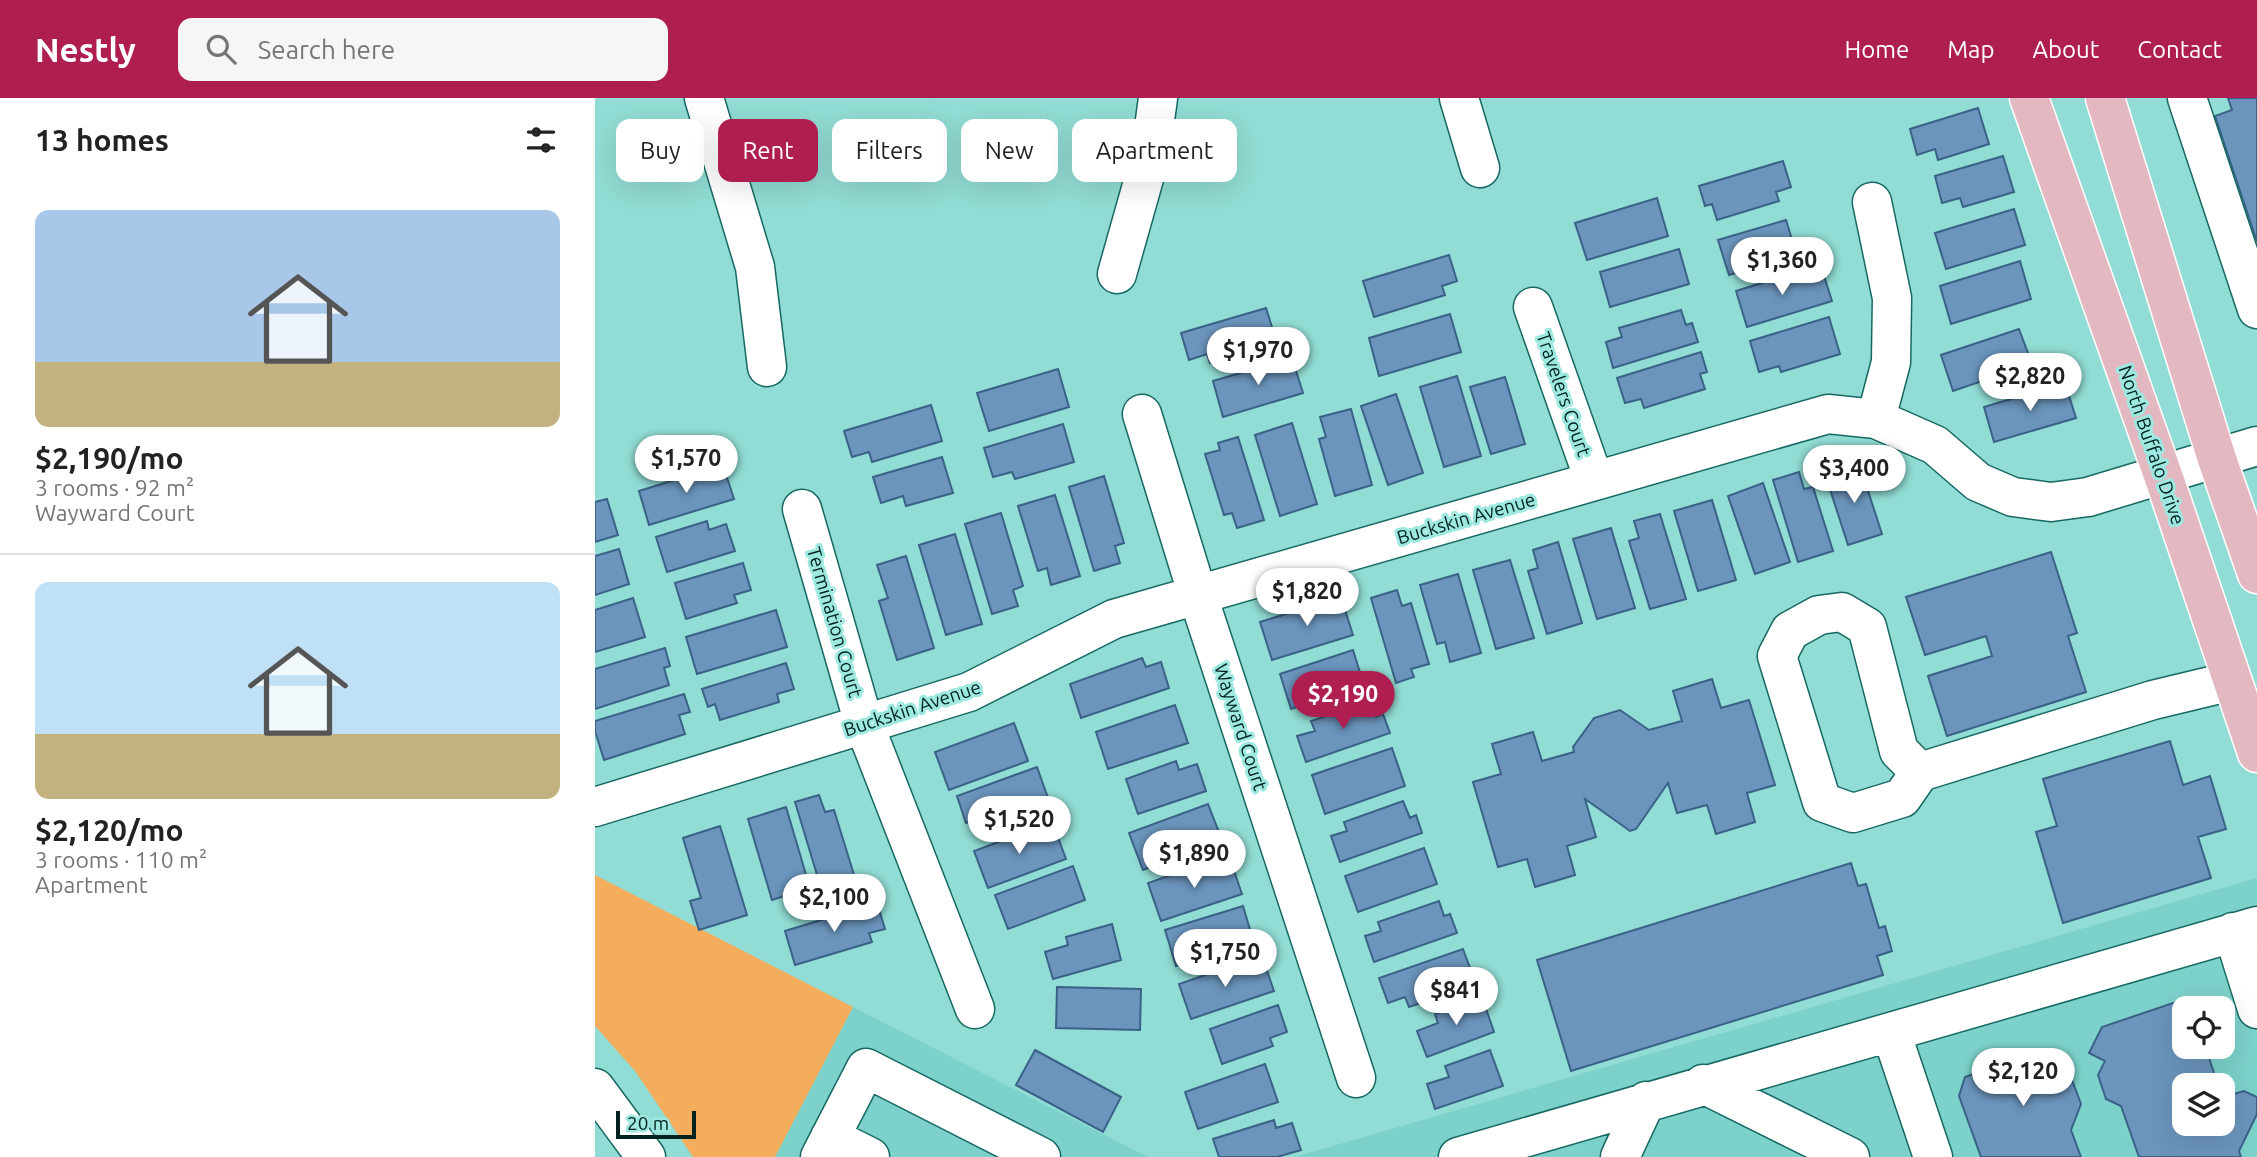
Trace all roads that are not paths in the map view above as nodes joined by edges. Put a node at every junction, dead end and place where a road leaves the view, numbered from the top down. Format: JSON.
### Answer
{"nodes":[{"id":1,"x":704,"y":98,"type":"edge"},
{"id":2,"x":1158,"y":98,"type":"edge"},
{"id":3,"x":1459,"y":98,"type":"edge"},
{"id":4,"x":2029,"y":98,"type":"edge"},
{"id":5,"x":2186,"y":98,"type":"edge"},
{"id":6,"x":2113,"y":100,"type":"edge"},
{"id":7,"x":1481,"y":168,"type":"dead end"},
{"id":8,"x":1873,"y":202,"type":"dead end"},
{"id":9,"x":1117,"y":274,"type":"dead end"},
{"id":10,"x":1533,"y":307,"type":"dead end"},
{"id":11,"x":2257,"y":309,"type":"edge"},
{"id":12,"x":767,"y":367,"type":"dead end"},
{"id":13,"x":1142,"y":415,"type":"dead end"},
{"id":14,"x":1876,"y":419,"type":"junction"},
{"id":15,"x":2257,"y":446,"type":"edge"},
{"id":16,"x":2217,"y":459,"type":"junction"},
{"id":17,"x":2163,"y":475,"type":"junction"},
{"id":18,"x":1594,"y":480,"type":"junction"},
{"id":19,"x":803,"y":509,"type":"dead end"},
{"id":20,"x":2257,"y":574,"type":"edge"},
{"id":21,"x":1198,"y":596,"type":"junction"},
{"id":22,"x":2232,"y":681,"type":"junction"},
{"id":23,"x":865,"y":724,"type":"junction"},
{"id":24,"x":2257,"y":752,"type":"edge"},
{"id":25,"x":1920,"y":772,"type":"junction"},
{"id":26,"x":595,"y":807,"type":"edge"},
{"id":27,"x":2245,"y":929,"type":"edge"},
{"id":28,"x":975,"y":1009,"type":"dead end"},
{"id":29,"x":2257,"y":1009,"type":"edge"},
{"id":30,"x":1891,"y":1032,"type":"junction"},
{"id":31,"x":1356,"y":1078,"type":"dead end"},
{"id":32,"x":1703,"y":1084,"type":"junction"},
{"id":33,"x":595,"y":1088,"type":"edge"},
{"id":34,"x":1646,"y":1101,"type":"junction"},
{"id":35,"x":825,"y":1147,"type":"edge"},
{"id":36,"x":1530,"y":1147,"type":"edge"},
{"id":37,"x":646,"y":1157,"type":"edge"},
{"id":38,"x":870,"y":1157,"type":"edge"},
{"id":39,"x":1041,"y":1157,"type":"edge"},
{"id":40,"x":1458,"y":1157,"type":"edge"},
{"id":41,"x":1620,"y":1157,"type":"edge"},
{"id":42,"x":1850,"y":1157,"type":"edge"},
{"id":43,"x":1933,"y":1157,"type":"edge"}],
"edges":[{"from":1,"to":12,"type":"street"},
{"from":2,"to":9,"type":"street"},
{"from":3,"to":7,"type":"street"},
{"from":4,"to":17,"type":"main road","name":"North Buffalo Drive"},
{"from":5,"to":11,"type":"street"},
{"from":6,"to":16,"type":"main road"},
{"from":8,"to":14,"type":"street"},
{"from":10,"to":18,"type":"street","name":"Travelers Court"},
{"from":13,"to":21,"type":"street","name":"Wayward Court"},
{"from":14,"to":17,"type":"street","name":"Buckskin Avenue"},
{"from":14,"to":18,"type":"street","name":"Buckskin Avenue"},
{"from":15,"to":16,"type":"street","name":"Buckskin Avenue"},
{"from":16,"to":17,"type":"street","name":"Buckskin Avenue"},
{"from":16,"to":20,"type":"main road"},
{"from":17,"to":22,"type":"main road","name":"North Buffalo Drive"},
{"from":18,"to":21,"type":"street","name":"Buckskin Avenue"},
{"from":19,"to":23,"type":"street","name":"Termination Court"},
{"from":21,"to":23,"type":"street","name":"Buckskin Avenue"},
{"from":21,"to":31,"type":"street","name":"Wayward Court"},
{"from":22,"to":24,"type":"main road","name":"North Buffalo Drive"},
{"from":22,"to":25,"type":"street"},
{"from":23,"to":26,"type":"street","name":"Buckskin Avenue"},
{"from":23,"to":28,"type":"street","name":"Termination Court"},
{"from":25,"to":25,"type":"street"},
{"from":27,"to":29,"type":"street"},
{"from":27,"to":30,"type":"street"},
{"from":30,"to":32,"type":"street"},
{"from":30,"to":43,"type":"street"},
{"from":32,"to":34,"type":"street"},
{"from":32,"to":42,"type":"street"},
{"from":33,"to":37,"type":"street"},
{"from":34,"to":36,"type":"street"},
{"from":34,"to":41,"type":"street"},
{"from":35,"to":38,"type":"street"},
{"from":35,"to":39,"type":"street"},
{"from":36,"to":40,"type":"street"}]}
